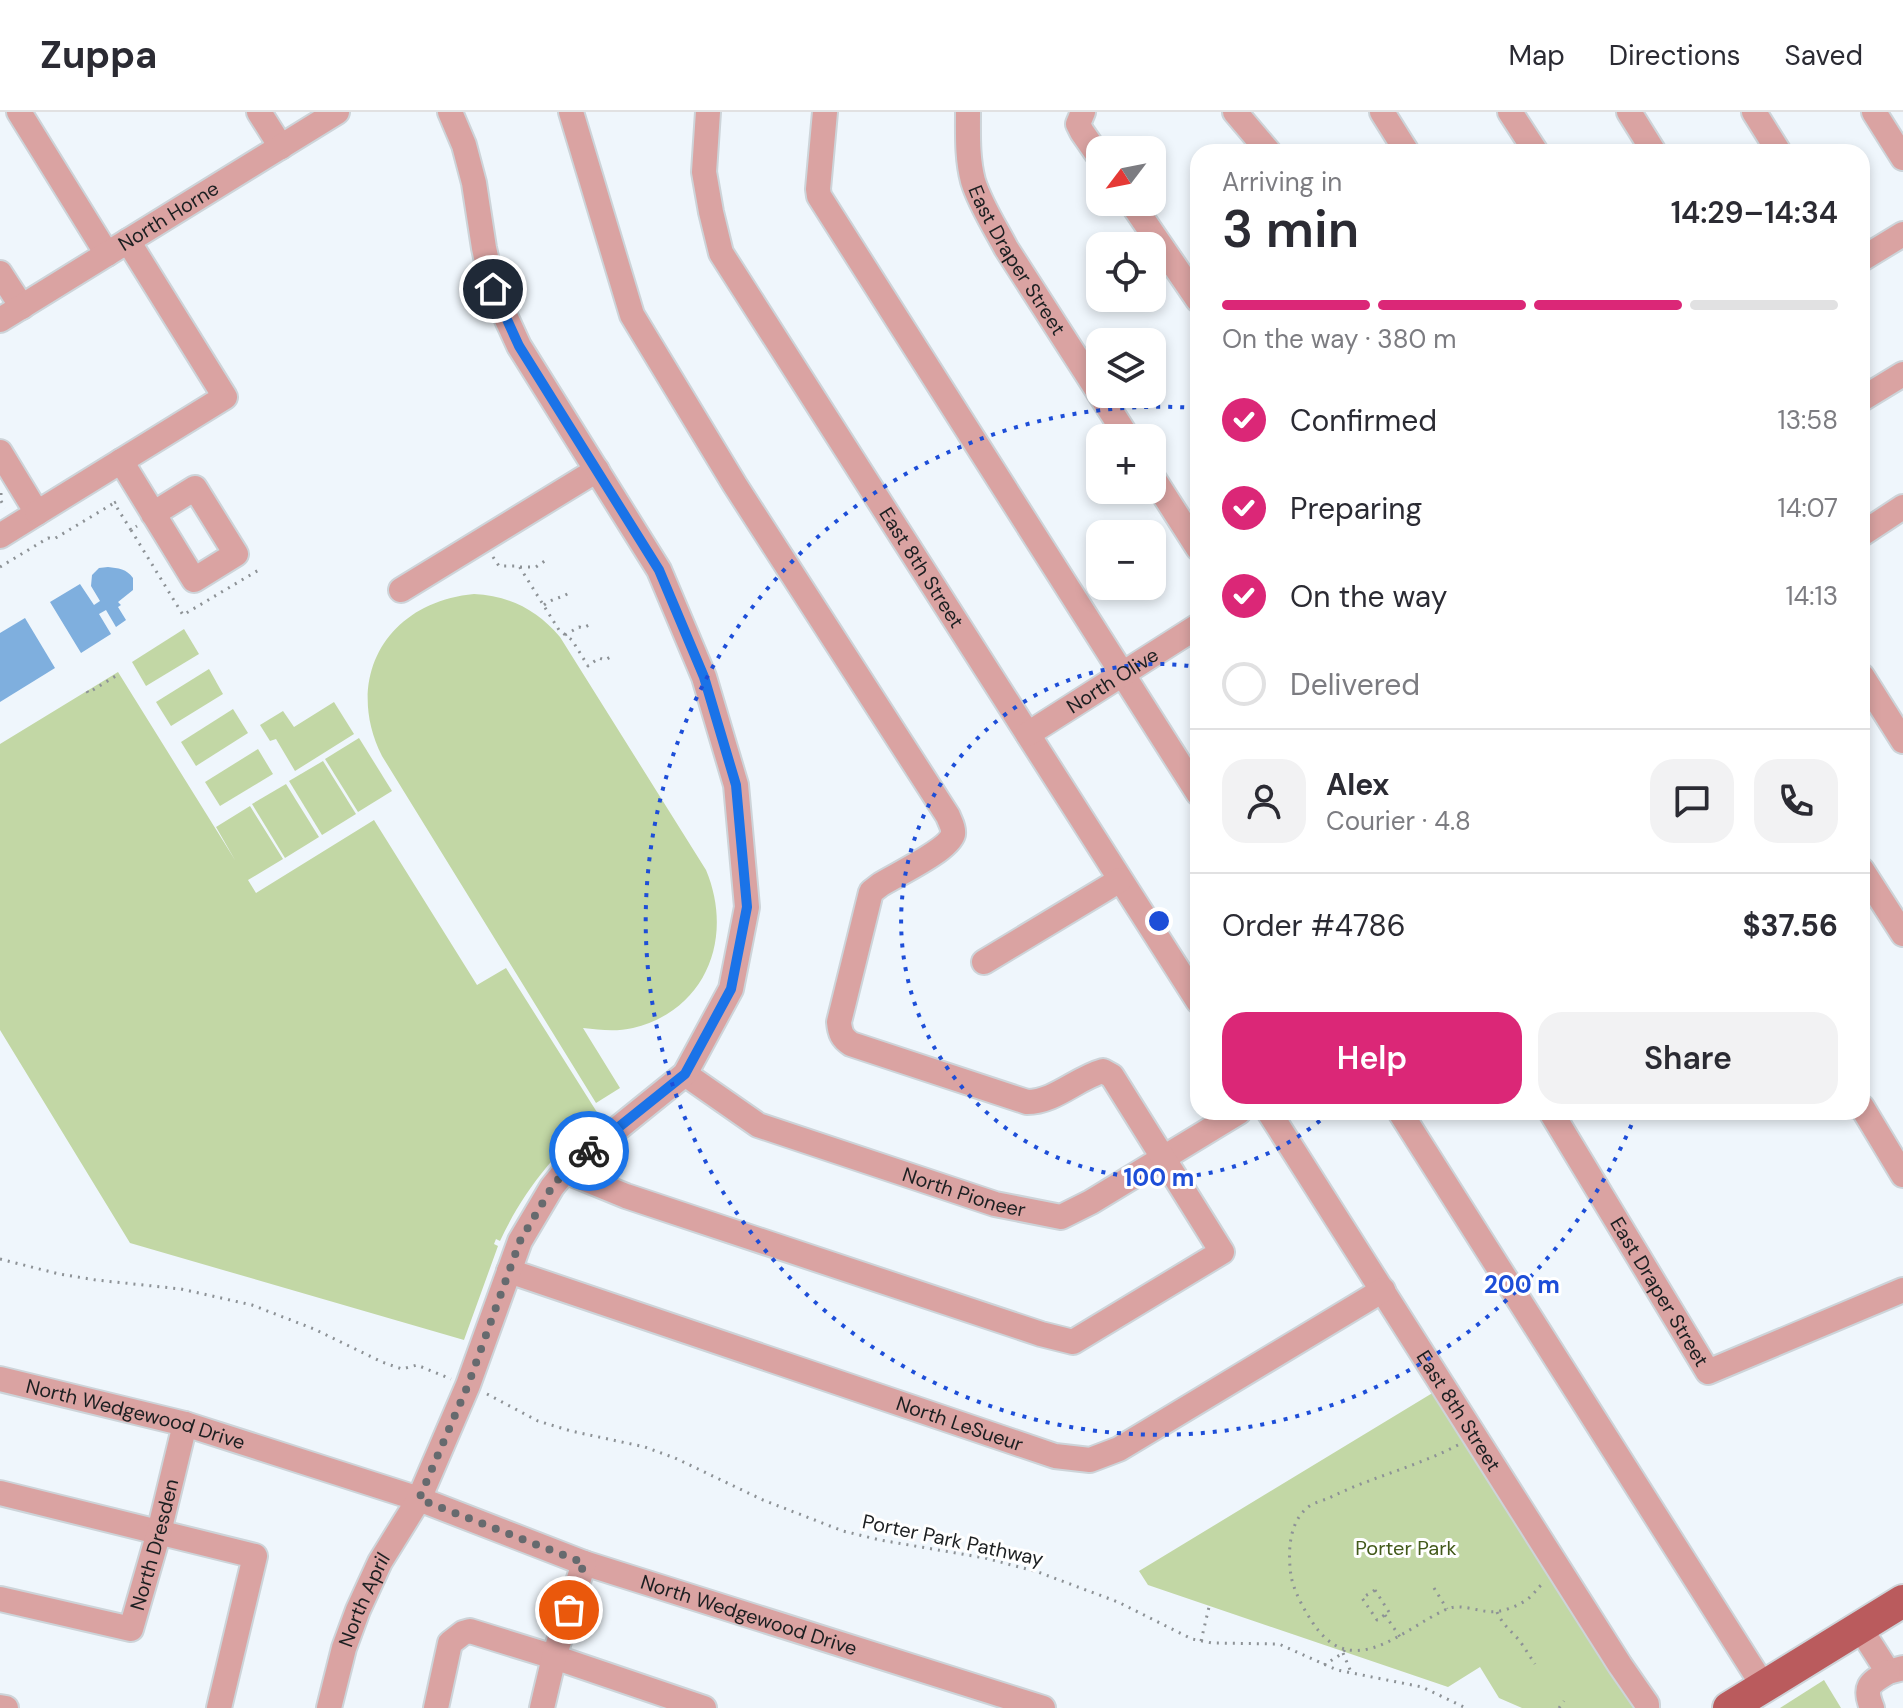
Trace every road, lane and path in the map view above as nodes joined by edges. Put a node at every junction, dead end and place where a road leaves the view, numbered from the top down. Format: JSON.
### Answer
{"nodes":[{"id":1,"x":19,"y":112,"type":"edge"},
{"id":2,"x":259,"y":112,"type":"edge"},
{"id":3,"x":337,"y":112,"type":"edge"},
{"id":4,"x":450,"y":112,"type":"edge"},
{"id":5,"x":571,"y":112,"type":"edge"},
{"id":6,"x":708,"y":112,"type":"edge"},
{"id":7,"x":825,"y":112,"type":"edge"},
{"id":8,"x":968,"y":112,"type":"edge"},
{"id":9,"x":1083,"y":112,"type":"edge"},
{"id":10,"x":1235,"y":112,"type":"edge"},
{"id":11,"x":1382,"y":112,"type":"edge"},
{"id":12,"x":1510,"y":112,"type":"edge"},
{"id":13,"x":1629,"y":112,"type":"edge"},
{"id":14,"x":1754,"y":112,"type":"edge"},
{"id":15,"x":1874,"y":112,"type":"edge"},
{"id":16,"x":1086,"y":138,"type":"edge"},
{"id":17,"x":1262,"y":144,"type":"edge"},
{"id":18,"x":1402,"y":144,"type":"edge"},
{"id":19,"x":1531,"y":144,"type":"edge"},
{"id":20,"x":1649,"y":144,"type":"edge"},
{"id":21,"x":1774,"y":144,"type":"edge"},
{"id":22,"x":281,"y":147,"type":"junction"},
{"id":23,"x":1903,"y":158,"type":"edge"},
{"id":24,"x":1141,"y":216,"type":"edge"},
{"id":25,"x":1903,"y":234,"type":"edge"},
{"id":26,"x":118,"y":248,"type":"junction"},
{"id":27,"x":1870,"y":254,"type":"edge"},
{"id":28,"x":0,"y":273,"type":"edge"},
{"id":29,"x":1190,"y":288,"type":"edge"},
{"id":30,"x":22,"y":307,"type":"junction"},
{"id":31,"x":0,"y":320,"type":"edge"},
{"id":32,"x":1903,"y":374,"type":"edge"},
{"id":33,"x":1870,"y":394,"type":"edge"},
{"id":34,"x":1119,"y":424,"type":"edge"},
{"id":35,"x":0,"y":452,"type":"edge"},
{"id":36,"x":121,"y":461,"type":"junction"},
{"id":37,"x":597,"y":470,"type":"junction"},
{"id":38,"x":1166,"y":498,"type":"edge"},
{"id":39,"x":114,"y":503,"type":"dead end"},
{"id":40,"x":1903,"y":507,"type":"edge"},
{"id":41,"x":37,"y":513,"type":"junction"},
{"id":42,"x":153,"y":514,"type":"dead end"},
{"id":43,"x":1870,"y":529,"type":"edge"},
{"id":44,"x":1190,"y":535,"type":"edge"},
{"id":45,"x":0,"y":536,"type":"edge"},
{"id":46,"x":483,"y":540,"type":"junction"},
{"id":47,"x":546,"y":560,"type":"dead end"},
{"id":48,"x":0,"y":567,"type":"edge"},
{"id":49,"x":520,"y":567,"type":"junction"},
{"id":50,"x":401,"y":590,"type":"dead end"},
{"id":51,"x":569,"y":593,"type":"dead end"},
{"id":52,"x":544,"y":605,"type":"junction"},
{"id":53,"x":591,"y":624,"type":"dead end"},
{"id":54,"x":1190,"y":631,"type":"edge"},
{"id":55,"x":565,"y":635,"type":"junction"},
{"id":56,"x":614,"y":655,"type":"dead end"},
{"id":57,"x":119,"y":674,"type":"dead end"},
{"id":58,"x":1123,"y":674,"type":"junction"},
{"id":59,"x":1870,"y":689,"type":"edge"},
{"id":60,"x":87,"y":691,"type":"dead end"},
{"id":61,"x":1028,"y":734,"type":"junction"},
{"id":62,"x":1903,"y":741,"type":"edge"},
{"id":63,"x":1190,"y":780,"type":"edge"},
{"id":64,"x":1120,"y":880,"type":"junction"},
{"id":65,"x":1870,"y":882,"type":"edge"},
{"id":66,"x":1903,"y":934,"type":"edge"},
{"id":67,"x":984,"y":962,"type":"dead end"},
{"id":68,"x":1190,"y":989,"type":"edge"},
{"id":69,"x":685,"y":1074,"type":"junction"},
{"id":70,"x":1226,"y":1120,"type":"edge"},
{"id":71,"x":1274,"y":1120,"type":"edge"},
{"id":72,"x":1405,"y":1120,"type":"edge"},
{"id":73,"x":1556,"y":1120,"type":"edge"},
{"id":74,"x":1870,"y":1120,"type":"edge"},
{"id":75,"x":1164,"y":1157,"type":"junction"},
{"id":76,"x":565,"y":1171,"type":"junction"},
{"id":77,"x":1903,"y":1175,"type":"edge"},
{"id":78,"x":0,"y":1259,"type":"edge"},
{"id":79,"x":509,"y":1271,"type":"junction"},
{"id":80,"x":1383,"y":1290,"type":"junction"},
{"id":81,"x":1903,"y":1290,"type":"edge"},
{"id":82,"x":357,"y":1350,"type":"dead end"},
{"id":83,"x":0,"y":1379,"type":"edge"},
{"id":84,"x":185,"y":1424,"type":"junction"},
{"id":85,"x":571,"y":1431,"type":"dead end"},
{"id":86,"x":1475,"y":1436,"type":"junction"},
{"id":87,"x":0,"y":1493,"type":"edge"},
{"id":88,"x":419,"y":1499,"type":"junction"},
{"id":89,"x":159,"y":1532,"type":"junction"},
{"id":90,"x":584,"y":1563,"type":"junction"},
{"id":91,"x":1561,"y":1573,"type":"junction"},
{"id":92,"x":1434,"y":1588,"type":"dead end"},
{"id":93,"x":0,"y":1599,"type":"edge"},
{"id":94,"x":1903,"y":1601,"type":"edge"},
{"id":95,"x":1209,"y":1607,"type":"dead end"},
{"id":96,"x":1447,"y":1609,"type":"junction"},
{"id":97,"x":1497,"y":1612,"type":"junction"},
{"id":98,"x":1385,"y":1615,"type":"junction"},
{"id":99,"x":1860,"y":1628,"type":"junction"},
{"id":100,"x":1400,"y":1637,"type":"junction"},
{"id":101,"x":1201,"y":1641,"type":"junction"},
{"id":102,"x":1344,"y":1651,"type":"junction"},
{"id":103,"x":554,"y":1657,"type":"junction"},
{"id":104,"x":1535,"y":1664,"type":"dead end"},
{"id":105,"x":1324,"y":1665,"type":"junction"},
{"id":106,"x":1898,"y":1672,"type":"edge"},
{"id":107,"x":1351,"y":1673,"type":"junction"},
{"id":108,"x":1764,"y":1687,"type":"junction"},
{"id":109,"x":1564,"y":1701,"type":"dead end"},
{"id":110,"x":0,"y":1707,"type":"edge"},
{"id":111,"x":6,"y":1708,"type":"edge"},
{"id":112,"x":219,"y":1708,"type":"edge"},
{"id":113,"x":329,"y":1708,"type":"edge"},
{"id":114,"x":436,"y":1708,"type":"edge"},
{"id":115,"x":542,"y":1708,"type":"edge"},
{"id":116,"x":704,"y":1708,"type":"edge"},
{"id":117,"x":1043,"y":1708,"type":"edge"},
{"id":118,"x":1466,"y":1708,"type":"edge"},
{"id":119,"x":1559,"y":1708,"type":"edge"},
{"id":120,"x":1647,"y":1708,"type":"edge"},
{"id":121,"x":1729,"y":1708,"type":"edge"},
{"id":122,"x":1872,"y":1708,"type":"edge"}],
"edges":[{"from":1,"to":26,"type":"street"},
{"from":2,"to":22,"type":"street"},
{"from":3,"to":22,"type":"street","name":"North Horne"},
{"from":4,"to":37,"type":"street"},
{"from":5,"to":75,"type":"street"},
{"from":6,"to":61,"type":"street","name":"East 8th Street"},
{"from":7,"to":58,"type":"street"},
{"from":8,"to":34,"type":"street","name":"East Draper Street"},
{"from":9,"to":16,"type":"street"},
{"from":10,"to":17,"type":"street"},
{"from":11,"to":18,"type":"street"},
{"from":12,"to":19,"type":"street"},
{"from":13,"to":20,"type":"street"},
{"from":14,"to":21,"type":"street"},
{"from":15,"to":23,"type":"street"},
{"from":22,"to":26,"type":"street","name":"North Horne"},
{"from":24,"to":29,"type":"street"},
{"from":25,"to":27,"type":"street"},
{"from":26,"to":30,"type":"street","name":"North Horne"},
{"from":26,"to":36,"type":"street"},
{"from":28,"to":30,"type":"street"},
{"from":30,"to":31,"type":"street","name":"North Horne"},
{"from":32,"to":33,"type":"street"},
{"from":35,"to":41,"type":"street"},
{"from":36,"to":41,"type":"street"},
{"from":36,"to":42,"type":"street"},
{"from":37,"to":46,"type":"street"},
{"from":37,"to":69,"type":"street"},
{"from":38,"to":44,"type":"street"},
{"from":39,"to":48,"type":"path"},
{"from":40,"to":43,"type":"street"},
{"from":41,"to":45,"type":"street"},
{"from":46,"to":49,"type":"path"},
{"from":46,"to":50,"type":"street"},
{"from":47,"to":49,"type":"path"},
{"from":49,"to":52,"type":"path"},
{"from":51,"to":52,"type":"path"},
{"from":52,"to":55,"type":"path"},
{"from":53,"to":55,"type":"path"},
{"from":54,"to":58,"type":"street","name":"North Olive"},
{"from":55,"to":56,"type":"path"},
{"from":57,"to":60,"type":"path"},
{"from":58,"to":61,"type":"street","name":"North Olive"},
{"from":58,"to":63,"type":"street"},
{"from":59,"to":62,"type":"street"},
{"from":61,"to":64,"type":"street","name":"East 8th Street"},
{"from":64,"to":67,"type":"street"},
{"from":64,"to":68,"type":"street","name":"East 8th Street"},
{"from":65,"to":66,"type":"street"},
{"from":69,"to":75,"type":"street","name":"North Pioneer"},
{"from":69,"to":76,"type":"street","name":"North April"},
{"from":70,"to":75,"type":"street","name":"North Pioneer"},
{"from":71,"to":80,"type":"street","name":"East 8th Street"},
{"from":72,"to":108,"type":"street"},
{"from":73,"to":81,"type":"street","name":"East Draper Street"},
{"from":74,"to":77,"type":"street"},
{"from":75,"to":76,"type":"street"},
{"from":76,"to":79,"type":"street","name":"North April"},
{"from":78,"to":82,"type":"path"},
{"from":79,"to":80,"type":"street","name":"North LeSueur"},
{"from":79,"to":88,"type":"street","name":"North April"},
{"from":80,"to":86,"type":"street","name":"East 8th Street"},
{"from":83,"to":84,"type":"street","name":"North Wedgewood Drive"},
{"from":84,"to":88,"type":"street","name":"North Wedgewood Drive"},
{"from":84,"to":89,"type":"street","name":"North Dresden"},
{"from":85,"to":101,"type":"path","name":"Porter Park Pathway"},
{"from":86,"to":91,"type":"street","name":"East 8th Street"},
{"from":86,"to":102,"type":"path"},
{"from":87,"to":89,"type":"street"},
{"from":88,"to":90,"type":"street","name":"North Wedgewood Drive"},
{"from":88,"to":113,"type":"street","name":"North April"},
{"from":89,"to":93,"type":"street","name":"North Dresden"},
{"from":89,"to":112,"type":"street"},
{"from":90,"to":103,"type":"street"},
{"from":90,"to":117,"type":"street","name":"North Wedgewood Drive"},
{"from":91,"to":97,"type":"path"},
{"from":91,"to":120,"type":"street","name":"East 8th Street"},
{"from":92,"to":96,"type":"path"},
{"from":94,"to":99,"type":"main road"},
{"from":95,"to":101,"type":"path"},
{"from":96,"to":97,"type":"path"},
{"from":96,"to":100,"type":"path"},
{"from":97,"to":104,"type":"path"},
{"from":98,"to":98,"type":"path"},
{"from":98,"to":100,"type":"path"},
{"from":99,"to":106,"type":"street"},
{"from":99,"to":108,"type":"main road"},
{"from":100,"to":102,"type":"path"},
{"from":101,"to":105,"type":"path","name":"Porter Park Pathway"},
{"from":102,"to":105,"type":"path"},
{"from":102,"to":107,"type":"path"},
{"from":103,"to":114,"type":"street"},
{"from":103,"to":115,"type":"street"},
{"from":103,"to":116,"type":"street"},
{"from":105,"to":107,"type":"path","name":"Porter Park Pathway"},
{"from":106,"to":122,"type":"street"},
{"from":107,"to":118,"type":"path","name":"Porter Park Pathway"},
{"from":108,"to":121,"type":"main road"},
{"from":109,"to":119,"type":"path"},
{"from":110,"to":111,"type":"street"}]}
